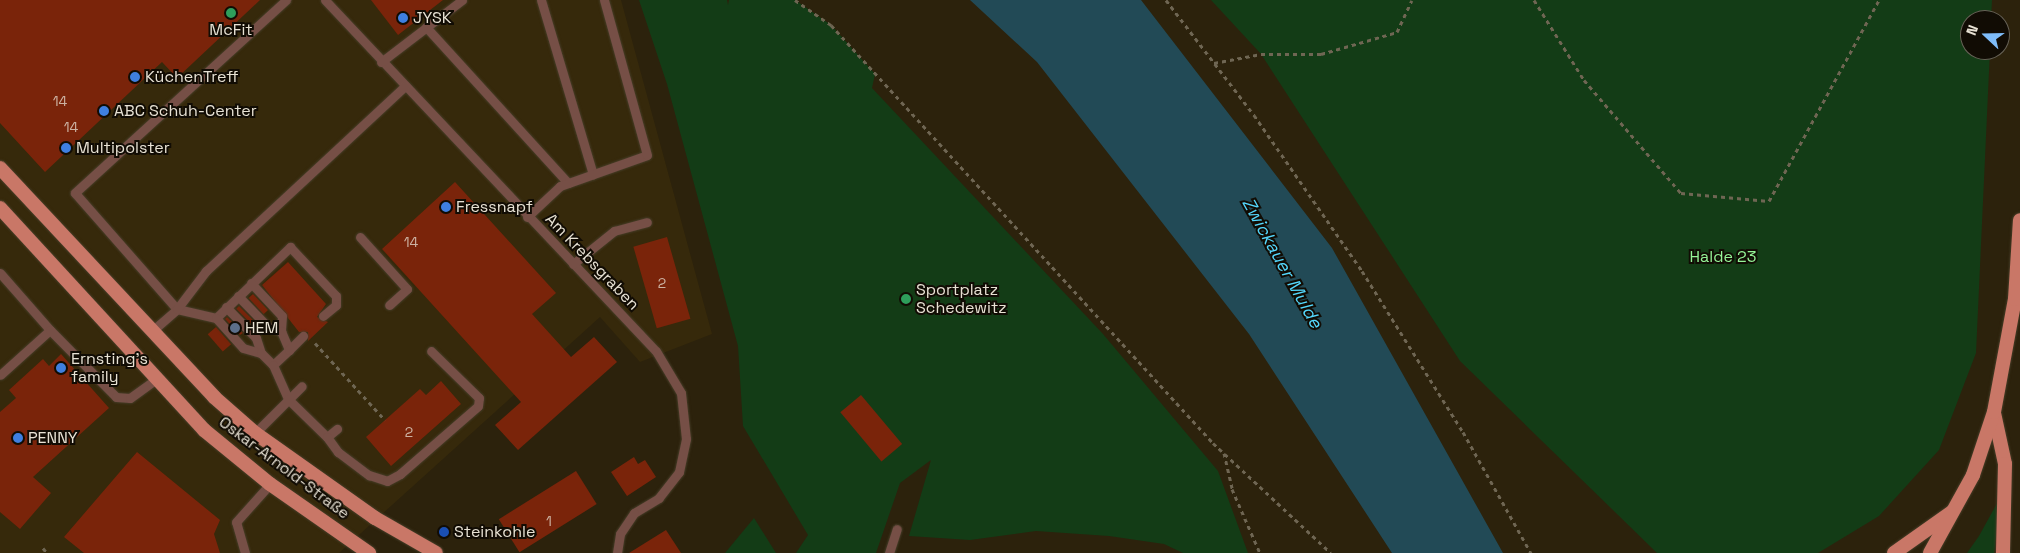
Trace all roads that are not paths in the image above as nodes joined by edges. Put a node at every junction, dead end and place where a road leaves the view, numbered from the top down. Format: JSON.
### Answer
{"nodes":[{"id":1,"x":286,"y":0,"type":"edge"},
{"id":2,"x":325,"y":0,"type":"edge"},
{"id":3,"x":462,"y":0,"type":"edge"},
{"id":4,"x":540,"y":0,"type":"edge"},
{"id":5,"x":604,"y":0,"type":"edge"},
{"id":6,"x":426,"y":28,"type":"junction"},
{"id":7,"x":381,"y":62,"type":"junction"},
{"id":8,"x":405,"y":86,"type":"junction"},
{"id":9,"x":0,"y":168,"type":"edge"},
{"id":10,"x":593,"y":174,"type":"junction"},
{"id":11,"x":568,"y":183,"type":"junction"},
{"id":12,"x":0,"y":208,"type":"edge"},
{"id":13,"x":527,"y":216,"type":"junction"},
{"id":14,"x":2020,"y":220,"type":"edge"},
{"id":15,"x":647,"y":222,"type":"dead end"},
{"id":16,"x":360,"y":237,"type":"dead end"},
{"id":17,"x":573,"y":264,"type":"junction"},
{"id":18,"x":0,"y":272,"type":"edge"},
{"id":19,"x":251,"y":283,"type":"junction"},
{"id":20,"x":238,"y":296,"type":"junction"},
{"id":21,"x":389,"y":305,"type":"dead end"},
{"id":22,"x":226,"y":307,"type":"junction"},
{"id":23,"x":177,"y":309,"type":"junction"},
{"id":24,"x":323,"y":316,"type":"dead end"},
{"id":25,"x":216,"y":318,"type":"junction"},
{"id":26,"x":50,"y":330,"type":"junction"},
{"id":27,"x":152,"y":331,"type":"junction"},
{"id":28,"x":281,"y":331,"type":"junction"},
{"id":29,"x":307,"y":337,"type":"road end"},
{"id":30,"x":289,"y":350,"type":"junction"},
{"id":31,"x":431,"y":351,"type":"dead end"},
{"id":32,"x":261,"y":353,"type":"junction"},
{"id":33,"x":273,"y":365,"type":"junction"},
{"id":34,"x":0,"y":375,"type":"edge"},
{"id":35,"x":155,"y":380,"type":"junction"},
{"id":36,"x":302,"y":386,"type":"dead end"},
{"id":37,"x":288,"y":399,"type":"junction"},
{"id":38,"x":1994,"y":412,"type":"junction"},
{"id":39,"x":337,"y":429,"type":"dead end"},
{"id":40,"x":255,"y":434,"type":"junction"},
{"id":41,"x":328,"y":437,"type":"junction"},
{"id":42,"x":270,"y":484,"type":"junction"},
{"id":43,"x":1957,"y":508,"type":"junction"},
{"id":44,"x":897,"y":530,"type":"dead end"},
{"id":45,"x":245,"y":553,"type":"edge"},
{"id":46,"x":369,"y":553,"type":"edge"},
{"id":47,"x":436,"y":553,"type":"edge"},
{"id":48,"x":616,"y":553,"type":"edge"},
{"id":49,"x":889,"y":553,"type":"edge"},
{"id":50,"x":1894,"y":553,"type":"edge"},
{"id":51,"x":1930,"y":553,"type":"edge"},
{"id":52,"x":2003,"y":553,"type":"edge"}],
"edges":[{"from":1,"to":23,"type":"lane"},
{"from":2,"to":7,"type":"lane","name":"Am Krebsgraben"},
{"from":3,"to":6,"type":"lane"},
{"from":4,"to":10,"type":"lane"},
{"from":5,"to":10,"type":"lane"},
{"from":6,"to":7,"type":"lane"},
{"from":6,"to":11,"type":"lane"},
{"from":7,"to":8,"type":"lane","name":"Am Krebsgraben"},
{"from":8,"to":13,"type":"lane","name":"Am Krebsgraben"},
{"from":8,"to":23,"type":"lane"},
{"from":9,"to":27,"type":"main road","name":"Oskar-Arnold-Straße"},
{"from":10,"to":11,"type":"lane"},
{"from":11,"to":13,"type":"lane"},
{"from":12,"to":35,"type":"main road","name":"Oskar-Arnold-Straße"},
{"from":13,"to":17,"type":"lane","name":"Am Krebsgraben"},
{"from":14,"to":38,"type":"main road"},
{"from":15,"to":17,"type":"lane"},
{"from":16,"to":21,"type":"lane"},
{"from":17,"to":48,"type":"lane","name":"Am Krebsgraben"},
{"from":18,"to":26,"type":"lane"},
{"from":19,"to":20,"type":"lane"},
{"from":19,"to":24,"type":"lane"},
{"from":19,"to":28,"type":"lane"},
{"from":20,"to":22,"type":"lane"},
{"from":20,"to":28,"type":"lane"},
{"from":22,"to":25,"type":"lane"},
{"from":22,"to":32,"type":"lane"},
{"from":23,"to":25,"type":"lane"},
{"from":23,"to":27,"type":"lane"},
{"from":25,"to":32,"type":"lane"},
{"from":26,"to":34,"type":"lane"},
{"from":26,"to":35,"type":"lane"},
{"from":27,"to":40,"type":"main road","name":"Oskar-Arnold-Straße"},
{"from":28,"to":30,"type":"lane"},
{"from":29,"to":30,"type":"lane"},
{"from":30,"to":33,"type":"lane"},
{"from":31,"to":41,"type":"lane"},
{"from":32,"to":33,"type":"lane"},
{"from":33,"to":37,"type":"lane"},
{"from":35,"to":42,"type":"main road","name":"Oskar-Arnold-Straße"},
{"from":36,"to":37,"type":"lane","name":"Oskar-Arnold-Straße"},
{"from":37,"to":40,"type":"lane","name":"Oskar-Arnold-Straße"},
{"from":37,"to":41,"type":"lane"},
{"from":38,"to":43,"type":"main road"},
{"from":38,"to":52,"type":"main road"},
{"from":39,"to":41,"type":"lane"},
{"from":40,"to":47,"type":"main road","name":"Oskar-Arnold-Straße"},
{"from":42,"to":45,"type":"lane"},
{"from":42,"to":46,"type":"main road","name":"Oskar-Arnold-Straße"},
{"from":43,"to":50,"type":"main road"},
{"from":43,"to":51,"type":"main road"},
{"from":44,"to":49,"type":"lane"}]}
